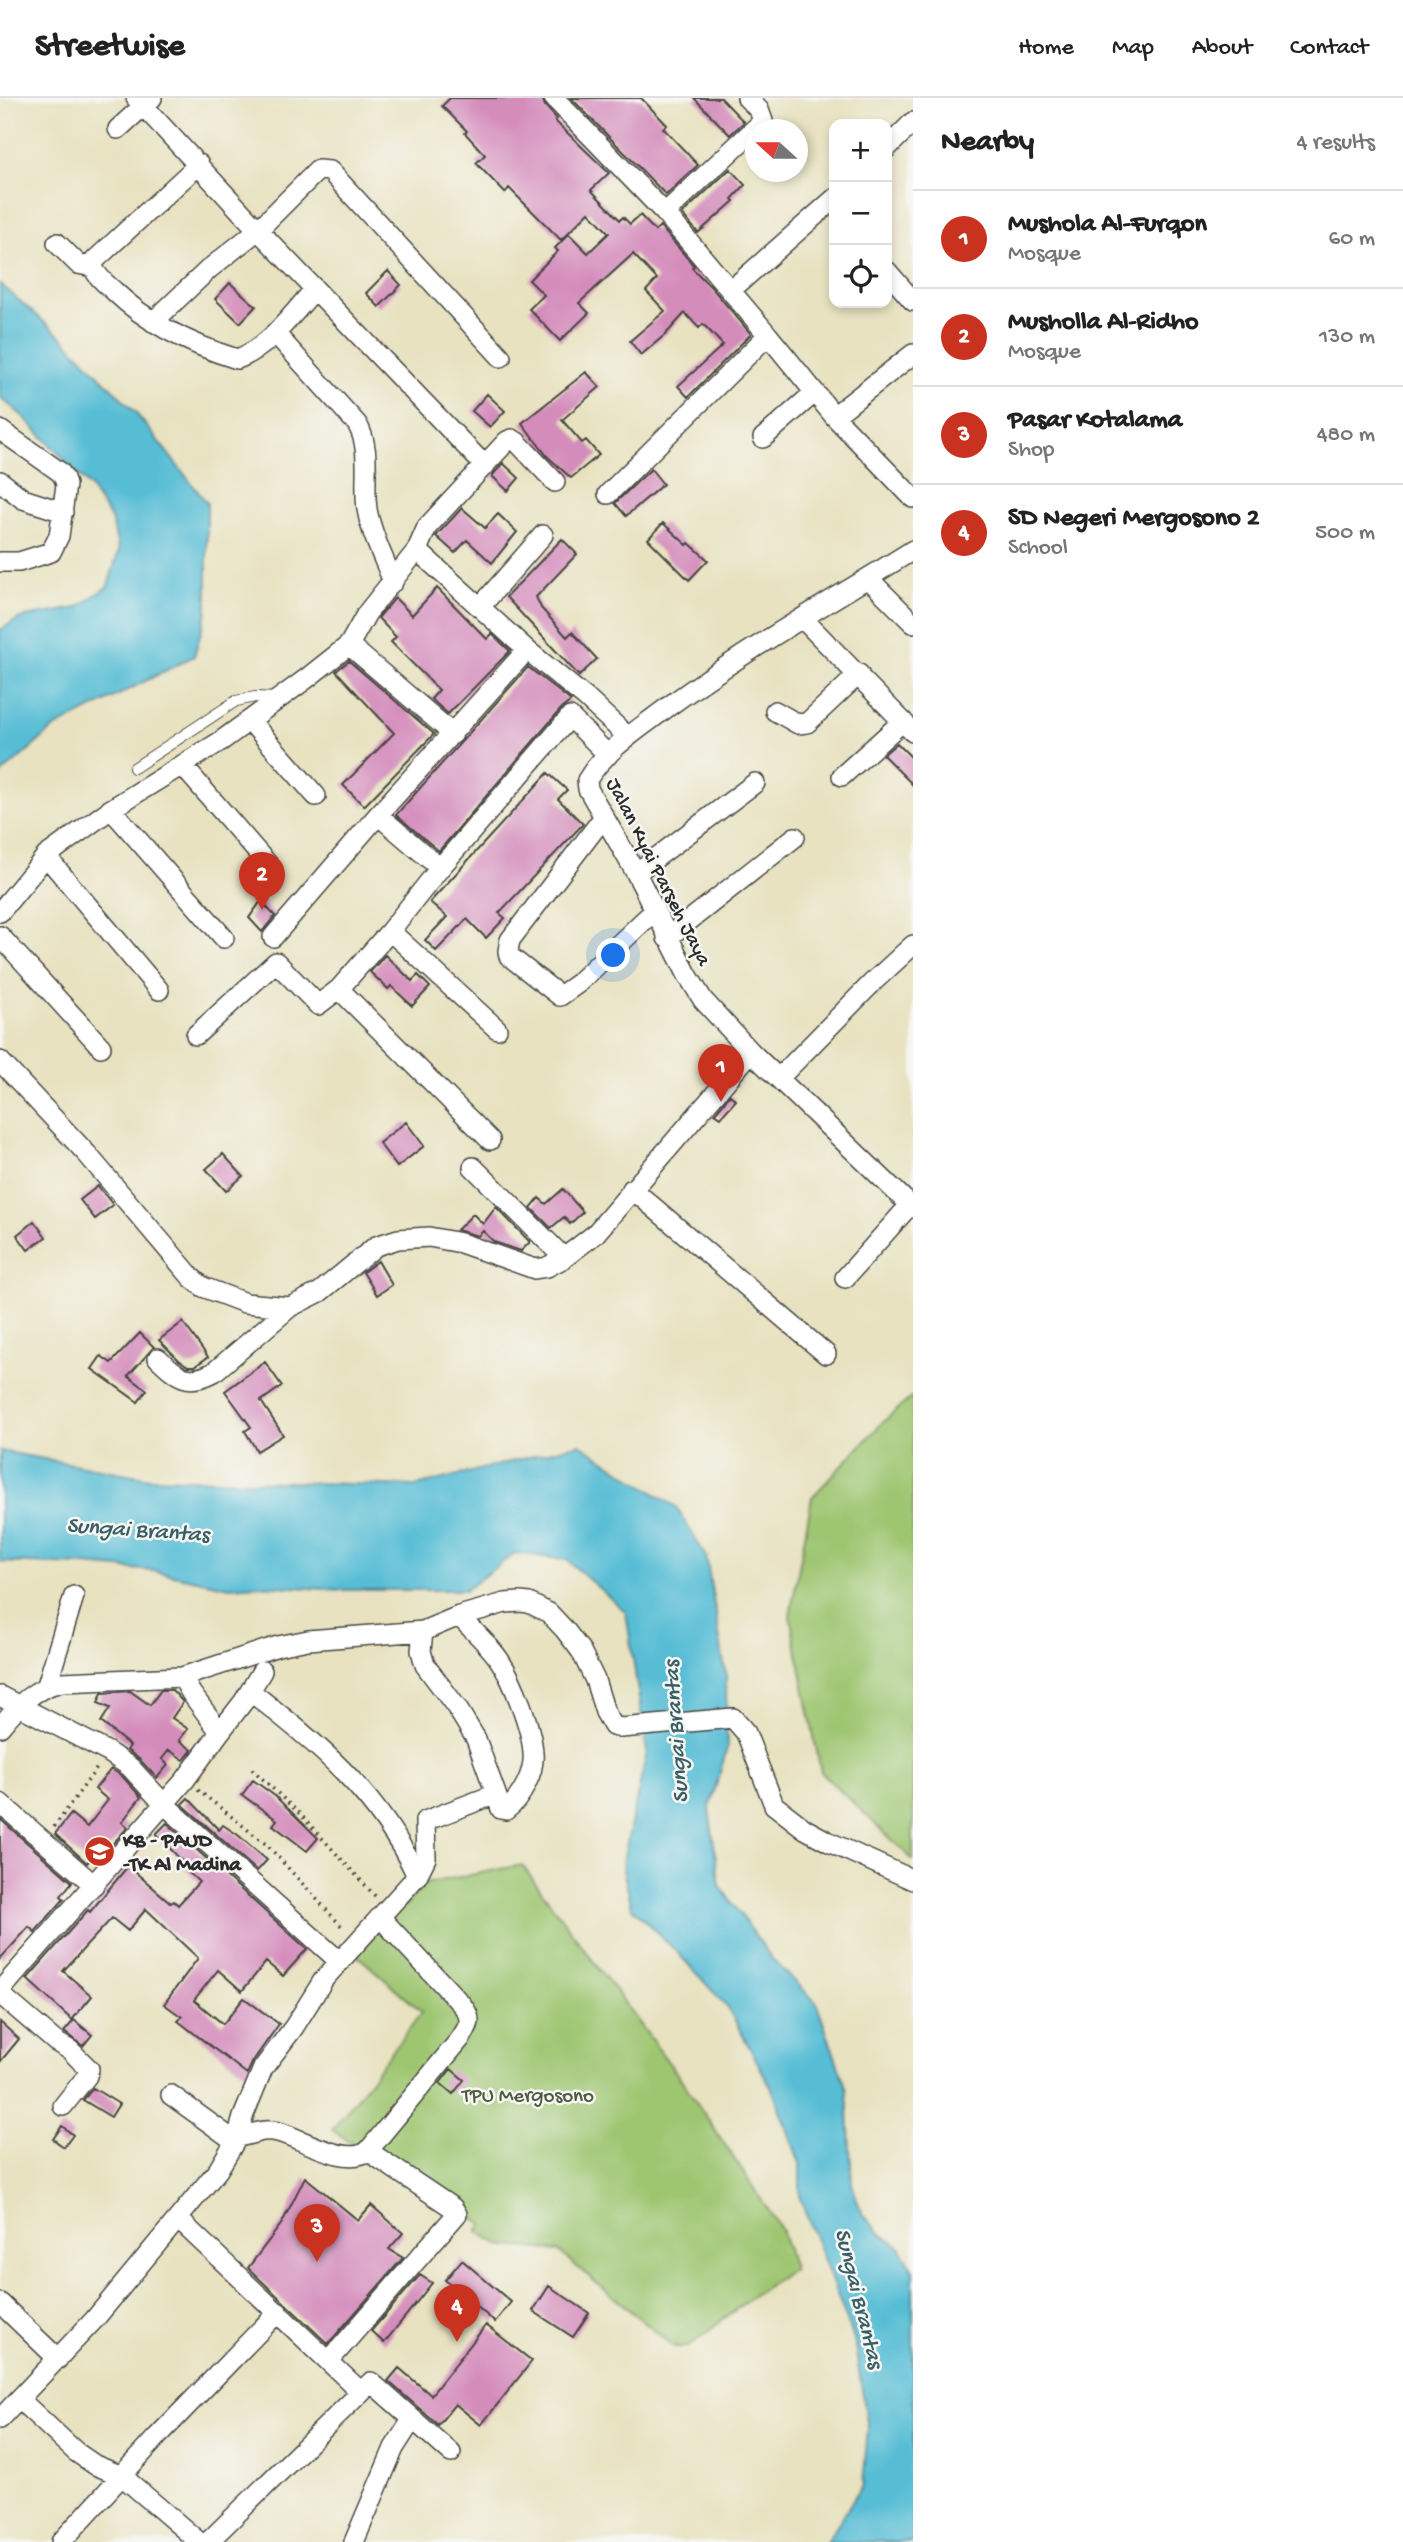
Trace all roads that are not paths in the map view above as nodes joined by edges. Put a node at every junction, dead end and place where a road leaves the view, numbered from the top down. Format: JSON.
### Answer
{"nodes":[{"id":1,"x":554,"y":98,"type":"edge"},
{"id":2,"x":747,"y":98,"type":"edge"},
{"id":3,"x":144,"y":101,"type":"edge"},
{"id":4,"x":913,"y":122,"type":"edge"},
{"id":5,"x":118,"y":128,"type":"dead end"},
{"id":6,"x":892,"y":143,"type":"edge"},
{"id":7,"x":200,"y":164,"type":"junction"},
{"id":8,"x":829,"y":207,"type":"edge"},
{"id":9,"x":665,"y":213,"type":"junction"},
{"id":10,"x":258,"y":230,"type":"junction"},
{"id":11,"x":57,"y":243,"type":"dead end"},
{"id":12,"x":93,"y":267,"type":"junction"},
{"id":13,"x":892,"y":277,"type":"edge"},
{"id":14,"x":315,"y":289,"type":"junction"},
{"id":15,"x":731,"y":290,"type":"junction"},
{"id":16,"x":913,"y":301,"type":"edge"},
{"id":17,"x":153,"y":322,"type":"junction"},
{"id":18,"x":275,"y":333,"type":"junction"},
{"id":19,"x":768,"y":335,"type":"junction"},
{"id":20,"x":913,"y":354,"type":"edge"},
{"id":21,"x":500,"y":357,"type":"dead end"},
{"id":22,"x":814,"y":393,"type":"junction"},
{"id":23,"x":834,"y":416,"type":"junction"},
{"id":24,"x":0,"y":430,"type":"edge"},
{"id":25,"x":763,"y":438,"type":"dead end"},
{"id":26,"x":485,"y":466,"type":"junction"},
{"id":27,"x":0,"y":481,"type":"edge"},
{"id":28,"x":555,"y":482,"type":"dead end"},
{"id":29,"x":910,"y":491,"type":"edge"},
{"id":30,"x":608,"y":494,"type":"dead end"},
{"id":31,"x":62,"y":512,"type":"junction"},
{"id":32,"x":543,"y":535,"type":"dead end"},
{"id":33,"x":416,"y":550,"type":"junction"},
{"id":34,"x":913,"y":550,"type":"edge"},
{"id":35,"x":0,"y":562,"type":"edge"},
{"id":36,"x":868,"y":578,"type":"junction"},
{"id":37,"x":393,"y":582,"type":"junction"},
{"id":38,"x":481,"y":606,"type":"junction"},
{"id":39,"x":802,"y":618,"type":"junction"},
{"id":40,"x":913,"y":623,"type":"edge"},
{"id":41,"x":349,"y":645,"type":"junction"},
{"id":42,"x":527,"y":650,"type":"junction"},
{"id":43,"x":859,"y":674,"type":"junction"},
{"id":44,"x":281,"y":698,"type":"junction"},
{"id":45,"x":586,"y":698,"type":"junction"},
{"id":46,"x":775,"y":711,"type":"dead end"},
{"id":47,"x":570,"y":716,"type":"junction"},
{"id":48,"x":250,"y":721,"type":"junction"},
{"id":49,"x":908,"y":727,"type":"edge"},
{"id":50,"x":453,"y":734,"type":"junction"},
{"id":51,"x":628,"y":737,"type":"junction"},
{"id":52,"x":608,"y":755,"type":"junction"},
{"id":53,"x":181,"y":765,"type":"junction"},
{"id":54,"x":134,"y":768,"type":"dead end"},
{"id":55,"x":842,"y":776,"type":"dead end"},
{"id":56,"x":755,"y":783,"type":"dead end"},
{"id":57,"x":316,"y":796,"type":"dead end"},
{"id":58,"x":111,"y":810,"type":"junction"},
{"id":59,"x":378,"y":815,"type":"junction"},
{"id":60,"x":603,"y":818,"type":"junction"},
{"id":61,"x":795,"y":837,"type":"dead end"},
{"id":62,"x":46,"y":856,"type":"junction"},
{"id":63,"x":272,"y":869,"type":"dead end"},
{"id":64,"x":440,"y":869,"type":"junction"},
{"id":65,"x":636,"y":873,"type":"junction"},
{"id":66,"x":654,"y":911,"type":"junction"},
{"id":67,"x":0,"y":912,"type":"edge"},
{"id":68,"x":390,"y":931,"type":"junction"},
{"id":69,"x":0,"y":936,"type":"edge"},
{"id":70,"x":273,"y":937,"type":"dead end"},
{"id":71,"x":224,"y":938,"type":"dead end"},
{"id":72,"x":667,"y":938,"type":"junction"},
{"id":73,"x":913,"y":945,"type":"edge"},
{"id":74,"x":159,"y":989,"type":"dead end"},
{"id":75,"x":339,"y":989,"type":"junction"},
{"id":76,"x":497,"y":1029,"type":"dead end"},
{"id":77,"x":196,"y":1035,"type":"dead end"},
{"id":78,"x":101,"y":1047,"type":"dead end"},
{"id":79,"x":751,"y":1052,"type":"junction"},
{"id":80,"x":0,"y":1061,"type":"edge"},
{"id":81,"x":779,"y":1078,"type":"junction"},
{"id":82,"x":490,"y":1140,"type":"dead end"},
{"id":83,"x":473,"y":1167,"type":"dead end"},
{"id":84,"x":913,"y":1180,"type":"edge"},
{"id":85,"x":632,"y":1189,"type":"junction"},
{"id":86,"x":908,"y":1203,"type":"edge"},
{"id":87,"x":564,"y":1258,"type":"junction"},
{"id":88,"x":845,"y":1278,"type":"dead end"},
{"id":89,"x":290,"y":1307,"type":"junction"},
{"id":90,"x":826,"y":1354,"type":"dead end"},
{"id":91,"x":158,"y":1358,"type":"dead end"},
{"id":92,"x":74,"y":1596,"type":"dead end"},
{"id":93,"x":459,"y":1616,"type":"junction"},
{"id":94,"x":423,"y":1631,"type":"junction"},
{"id":95,"x":262,"y":1671,"type":"dead end"},
{"id":96,"x":182,"y":1677,"type":"junction"},
{"id":97,"x":47,"y":1685,"type":"junction"},
{"id":98,"x":250,"y":1691,"type":"junction"},
{"id":99,"x":0,"y":1696,"type":"edge"},
{"id":100,"x":18,"y":1705,"type":"junction"},
{"id":101,"x":0,"y":1727,"type":"edge"},
{"id":102,"x":220,"y":1732,"type":"junction"},
{"id":103,"x":496,"y":1794,"type":"junction"},
{"id":104,"x":0,"y":1803,"type":"edge"},
{"id":105,"x":163,"y":1803,"type":"junction"},
{"id":106,"x":417,"y":1876,"type":"junction"},
{"id":107,"x":913,"y":1880,"type":"edge"},
{"id":108,"x":94,"y":1885,"type":"junction"},
{"id":109,"x":383,"y":1913,"type":"junction"},
{"id":110,"x":340,"y":1962,"type":"junction"},
{"id":111,"x":0,"y":1993,"type":"edge"},
{"id":112,"x":171,"y":2095,"type":"dead end"},
{"id":113,"x":63,"y":2106,"type":"dead end"},
{"id":114,"x":237,"y":2138,"type":"junction"},
{"id":115,"x":368,"y":2151,"type":"junction"},
{"id":116,"x":178,"y":2220,"type":"junction"},
{"id":117,"x":0,"y":2303,"type":"edge"},
{"id":118,"x":278,"y":2312,"type":"junction"},
{"id":119,"x":58,"y":2359,"type":"junction"},
{"id":120,"x":329,"y":2361,"type":"junction"},
{"id":121,"x":361,"y":2392,"type":"junction"},
{"id":122,"x":19,"y":2399,"type":"junction"},
{"id":123,"x":0,"y":2419,"type":"edge"},
{"id":124,"x":412,"y":2420,"type":"junction"},
{"id":125,"x":451,"y":2453,"type":"dead end"},
{"id":126,"x":122,"y":2476,"type":"junction"},
{"id":127,"x":61,"y":2542,"type":"edge"},
{"id":128,"x":200,"y":2542,"type":"edge"},
{"id":129,"x":208,"y":2542,"type":"edge"},
{"id":130,"x":354,"y":2542,"type":"edge"}],
"edges":[{"from":1,"to":9,"type":"street"},
{"from":2,"to":9,"type":"street"},
{"from":3,"to":5,"type":"street"},
{"from":3,"to":7,"type":"street"},
{"from":4,"to":6,"type":"street"},
{"from":7,"to":10,"type":"street"},
{"from":7,"to":12,"type":"street"},
{"from":8,"to":15,"type":"street"},
{"from":9,"to":15,"type":"street"},
{"from":10,"to":14,"type":"street"},
{"from":10,"to":17,"type":"street"},
{"from":10,"to":21,"type":"street"},
{"from":11,"to":12,"type":"street"},
{"from":12,"to":17,"type":"street"},
{"from":13,"to":16,"type":"street"},
{"from":14,"to":18,"type":"street"},
{"from":14,"to":26,"type":"street"},
{"from":15,"to":19,"type":"street"},
{"from":17,"to":18,"type":"street"},
{"from":18,"to":37,"type":"street"},
{"from":19,"to":22,"type":"street"},
{"from":19,"to":30,"type":"street"},
{"from":20,"to":23,"type":"street"},
{"from":22,"to":23,"type":"street"},
{"from":22,"to":25,"type":"street"},
{"from":23,"to":29,"type":"street"},
{"from":24,"to":31,"type":"street"},
{"from":26,"to":28,"type":"street"},
{"from":26,"to":33,"type":"street"},
{"from":27,"to":31,"type":"street"},
{"from":31,"to":35,"type":"street"},
{"from":32,"to":38,"type":"street"},
{"from":33,"to":37,"type":"street"},
{"from":33,"to":38,"type":"street"},
{"from":34,"to":36,"type":"street","name":"Jalan Kyai Parseh Jaya"},
{"from":36,"to":39,"type":"street","name":"Jalan Kyai Parseh Jaya"},
{"from":36,"to":40,"type":"street"},
{"from":37,"to":41,"type":"street"},
{"from":38,"to":42,"type":"street"},
{"from":39,"to":43,"type":"street"},
{"from":39,"to":51,"type":"street","name":"Jalan Kyai Parseh Jaya"},
{"from":41,"to":44,"type":"street"},
{"from":41,"to":50,"type":"street"},
{"from":42,"to":45,"type":"street"},
{"from":42,"to":50,"type":"street"},
{"from":43,"to":46,"type":"street"},
{"from":43,"to":49,"type":"street"},
{"from":44,"to":48,"type":"street"},
{"from":44,"to":54,"type":"lane"},
{"from":45,"to":47,"type":"street"},
{"from":45,"to":51,"type":"street"},
{"from":47,"to":52,"type":"street"},
{"from":47,"to":64,"type":"street"},
{"from":48,"to":53,"type":"street"},
{"from":48,"to":57,"type":"street"},
{"from":49,"to":55,"type":"street"},
{"from":50,"to":59,"type":"street"},
{"from":51,"to":52,"type":"street","name":"Jalan Kyai Parseh Jaya"},
{"from":52,"to":60,"type":"street","name":"Jalan Kyai Parseh Jaya"},
{"from":53,"to":58,"type":"street"},
{"from":53,"to":63,"type":"street"},
{"from":56,"to":65,"type":"street"},
{"from":58,"to":62,"type":"street"},
{"from":58,"to":71,"type":"street"},
{"from":59,"to":64,"type":"street"},
{"from":59,"to":70,"type":"street"},
{"from":60,"to":65,"type":"street","name":"Jalan Kyai Parseh Jaya"},
{"from":60,"to":66,"type":"street"},
{"from":61,"to":72,"type":"street"},
{"from":62,"to":67,"type":"street"},
{"from":62,"to":74,"type":"street"},
{"from":64,"to":68,"type":"street"},
{"from":65,"to":66,"type":"street","name":"Jalan Kyai Parseh Jaya"},
{"from":66,"to":72,"type":"street","name":"Jalan Kyai Parseh Jaya"},
{"from":68,"to":75,"type":"street"},
{"from":68,"to":76,"type":"street"},
{"from":69,"to":78,"type":"street"},
{"from":72,"to":79,"type":"street","name":"Jalan Kyai Parseh Jaya"},
{"from":73,"to":81,"type":"street"},
{"from":75,"to":77,"type":"street"},
{"from":75,"to":82,"type":"street"},
{"from":79,"to":81,"type":"street","name":"Jalan Kyai Parseh Jaya"},
{"from":79,"to":85,"type":"street"},
{"from":80,"to":89,"type":"street"},
{"from":81,"to":86,"type":"street","name":"Jalan Kyai Parseh Jaya"},
{"from":83,"to":87,"type":"street"},
{"from":84,"to":86,"type":"street"},
{"from":85,"to":87,"type":"street"},
{"from":85,"to":90,"type":"street"},
{"from":86,"to":88,"type":"street"},
{"from":87,"to":89,"type":"street"},
{"from":89,"to":91,"type":"street"},
{"from":92,"to":97,"type":"street"},
{"from":93,"to":94,"type":"street"},
{"from":93,"to":103,"type":"street"},
{"from":93,"to":107,"type":"street"},
{"from":94,"to":96,"type":"street"},
{"from":94,"to":103,"type":"street"},
{"from":95,"to":98,"type":"street"},
{"from":96,"to":97,"type":"street"},
{"from":96,"to":102,"type":"street"},
{"from":97,"to":100,"type":"street"},
{"from":98,"to":102,"type":"street"},
{"from":98,"to":106,"type":"street"},
{"from":99,"to":100,"type":"street"},
{"from":100,"to":101,"type":"street"},
{"from":100,"to":105,"type":"street"},
{"from":102,"to":105,"type":"street"},
{"from":103,"to":106,"type":"street"},
{"from":104,"to":108,"type":"street"},
{"from":105,"to":108,"type":"street"},
{"from":105,"to":110,"type":"street"},
{"from":106,"to":109,"type":"street"},
{"from":108,"to":111,"type":"street"},
{"from":109,"to":110,"type":"street"},
{"from":109,"to":115,"type":"street"},
{"from":110,"to":114,"type":"street"},
{"from":111,"to":113,"type":"street"},
{"from":112,"to":114,"type":"street"},
{"from":114,"to":115,"type":"street"},
{"from":114,"to":116,"type":"street"},
{"from":115,"to":120,"type":"street"},
{"from":116,"to":118,"type":"street"},
{"from":116,"to":119,"type":"street"},
{"from":117,"to":119,"type":"street"},
{"from":118,"to":120,"type":"street"},
{"from":118,"to":126,"type":"street"},
{"from":119,"to":122,"type":"street"},
{"from":120,"to":121,"type":"street"},
{"from":121,"to":124,"type":"street"},
{"from":121,"to":129,"type":"street"},
{"from":122,"to":123,"type":"street"},
{"from":122,"to":126,"type":"street"},
{"from":124,"to":125,"type":"street"},
{"from":124,"to":130,"type":"street"},
{"from":126,"to":127,"type":"street"},
{"from":126,"to":128,"type":"street"}]}
